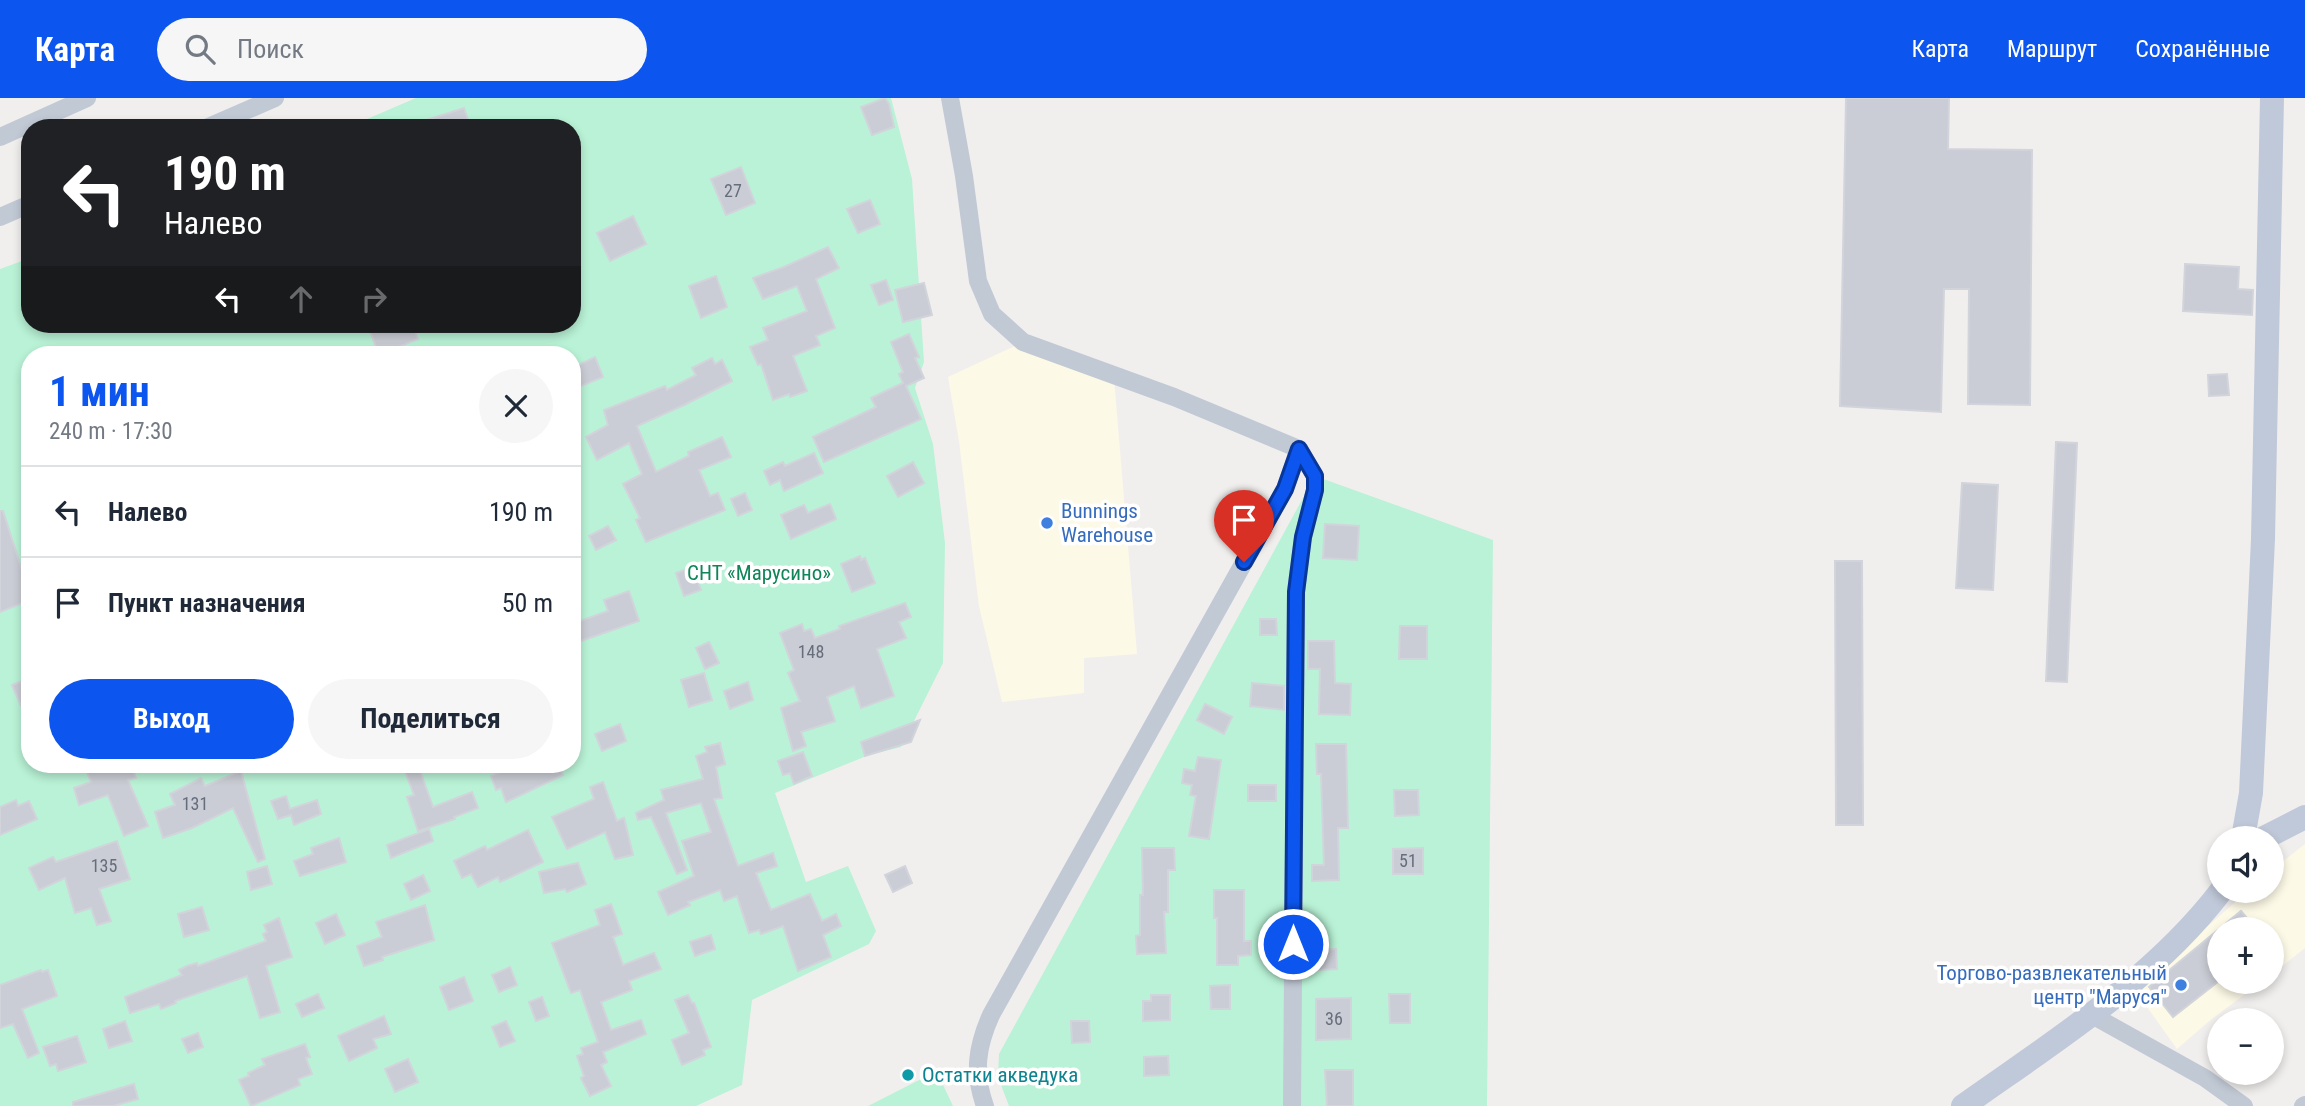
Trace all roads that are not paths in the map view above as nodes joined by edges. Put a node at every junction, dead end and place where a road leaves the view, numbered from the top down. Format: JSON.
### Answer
{"nodes":[{"id":1,"x":87,"y":98,"type":"edge"},
{"id":2,"x":275,"y":98,"type":"edge"},
{"id":3,"x":950,"y":98,"type":"edge"},
{"id":4,"x":2272,"y":98,"type":"edge"},
{"id":5,"x":40,"y":119,"type":"edge"},
{"id":6,"x":227,"y":119,"type":"edge"},
{"id":7,"x":21,"y":128,"type":"edge"},
{"id":8,"x":0,"y":137,"type":"edge"},
{"id":9,"x":21,"y":208,"type":"edge"},
{"id":10,"x":0,"y":217,"type":"edge"},
{"id":11,"x":1299,"y":449,"type":"junction"},
{"id":12,"x":2305,"y":817,"type":"edge"},
{"id":13,"x":2245,"y":826,"type":"edge"},
{"id":14,"x":2284,"y":828,"type":"edge"},
{"id":15,"x":2211,"y":903,"type":"edge"},
{"id":16,"x":2090,"y":1014,"type":"junction"},
{"id":17,"x":985,"y":1106,"type":"edge"},
{"id":18,"x":1292,"y":1106,"type":"edge"},
{"id":19,"x":1963,"y":1106,"type":"edge"},
{"id":20,"x":2244,"y":1106,"type":"edge"}],
"edges":[{"from":1,"to":5,"type":"street"},
{"from":2,"to":6,"type":"street"},
{"from":3,"to":11,"type":"street"},
{"from":4,"to":13,"type":"main road"},
{"from":7,"to":8,"type":"street"},
{"from":9,"to":10,"type":"street"},
{"from":11,"to":17,"type":"street"},
{"from":11,"to":18,"type":"street"},
{"from":12,"to":14,"type":"main road"},
{"from":15,"to":16,"type":"main road"},
{"from":16,"to":19,"type":"main road"},
{"from":16,"to":20,"type":"street"}]}
